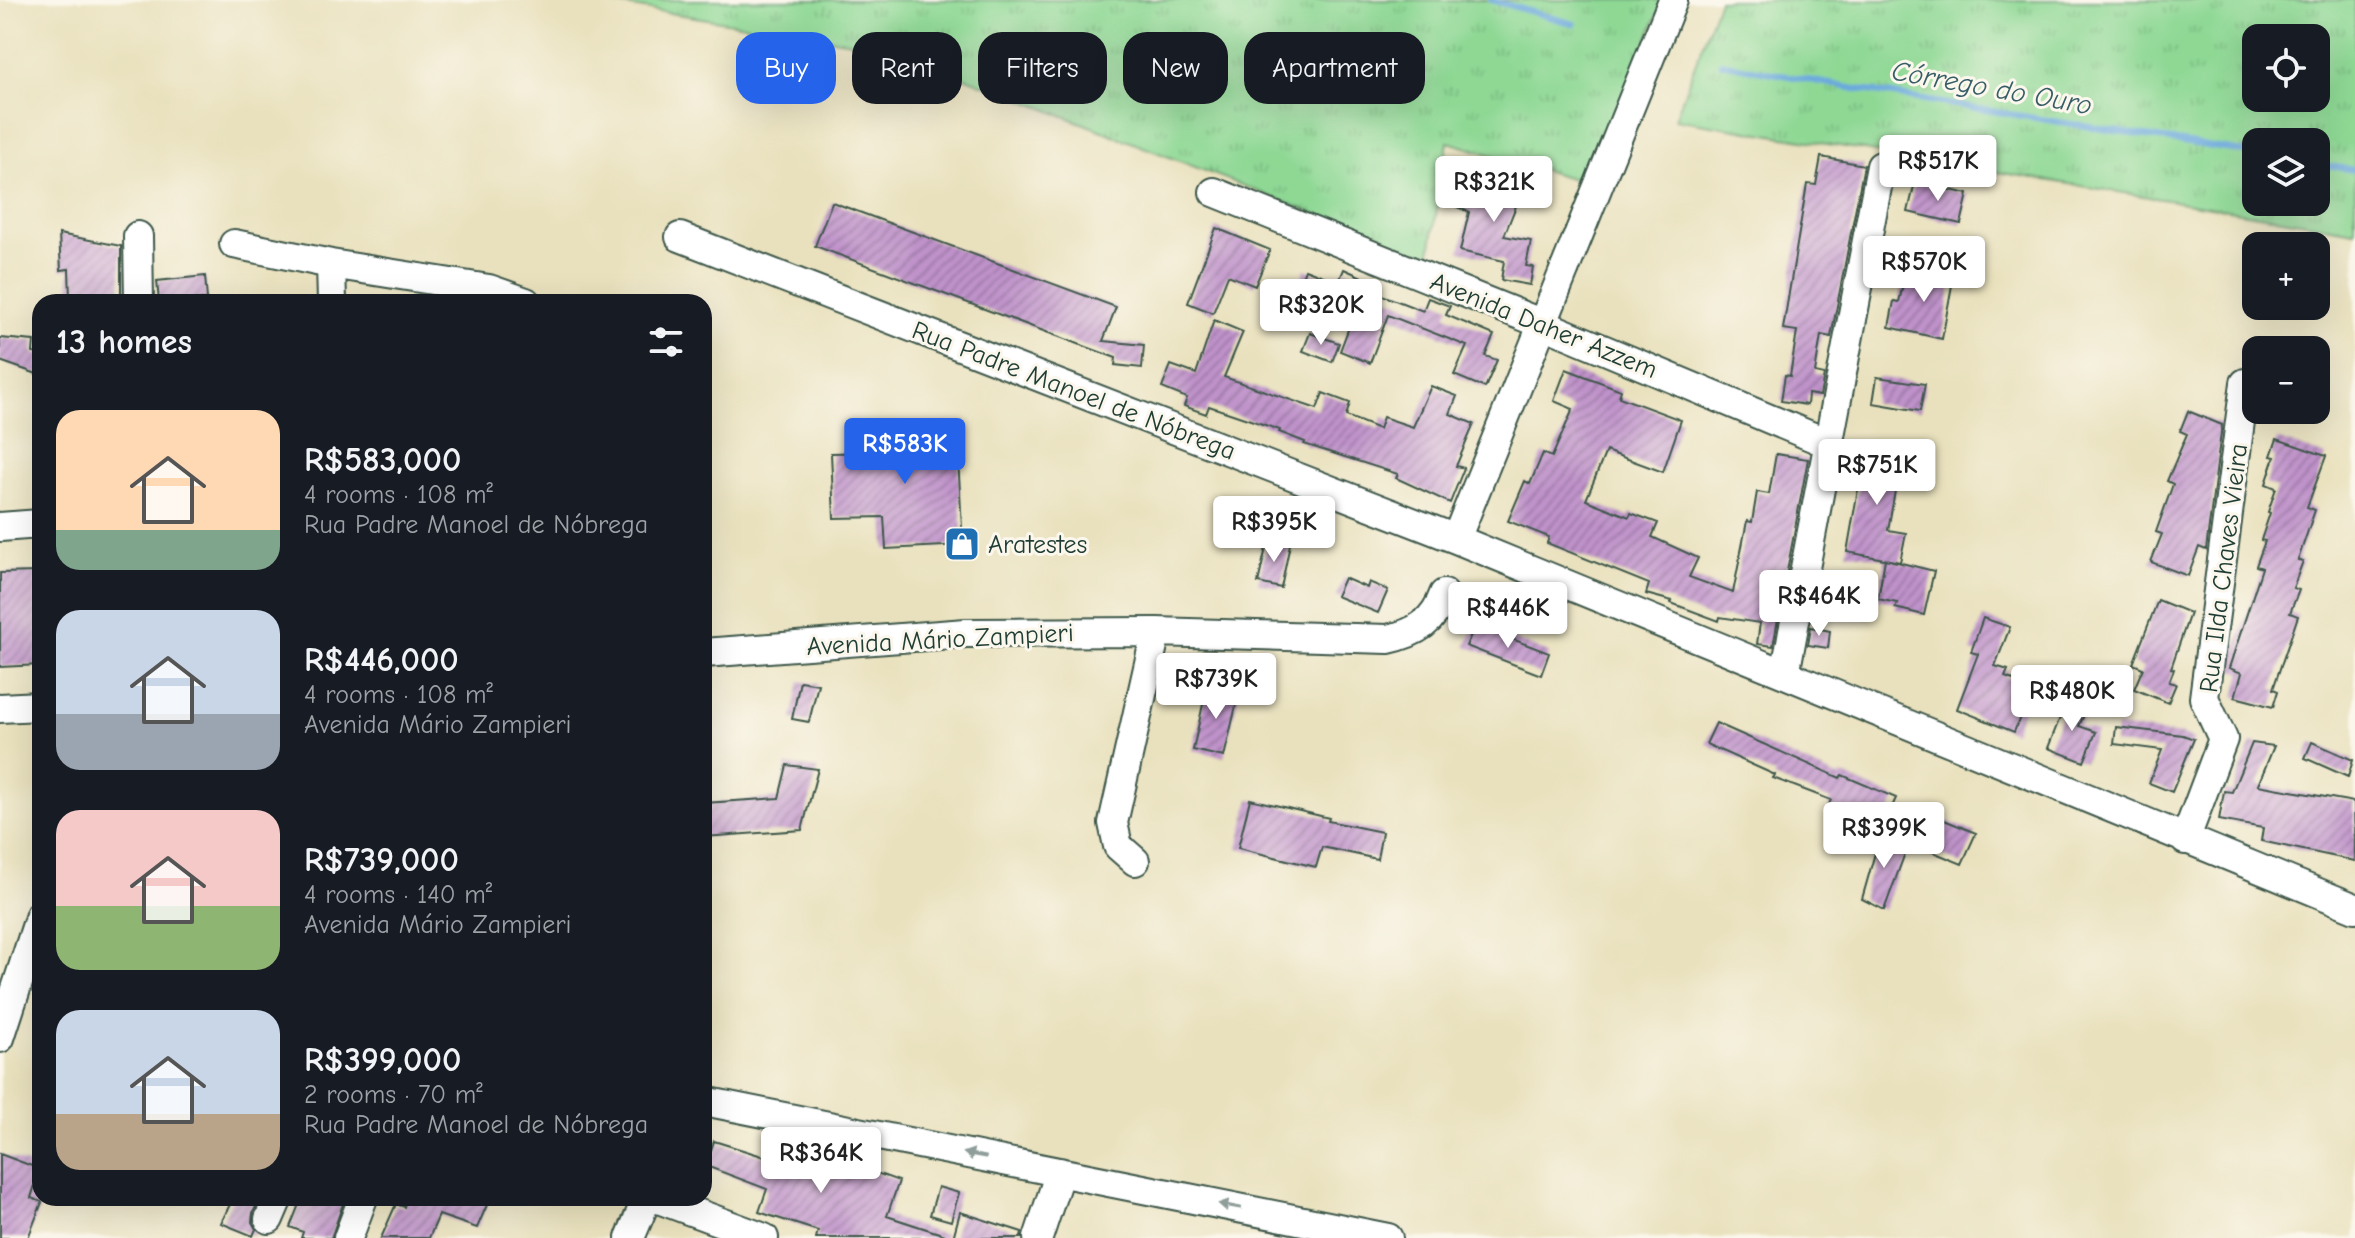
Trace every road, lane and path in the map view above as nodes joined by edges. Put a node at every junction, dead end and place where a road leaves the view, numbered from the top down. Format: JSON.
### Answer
{"nodes":[{"id":1,"x":1673,"y":0,"type":"edge"},
{"id":2,"x":1881,"y":166,"type":"dead end"},
{"id":3,"x":1214,"y":192,"type":"dead end"},
{"id":4,"x":138,"y":236,"type":"dead end"},
{"id":5,"x":680,"y":237,"type":"dead end"},
{"id":6,"x":234,"y":244,"type":"dead end"},
{"id":7,"x":331,"y":264,"type":"junction"},
{"id":8,"x":139,"y":294,"type":"edge"},
{"id":9,"x":332,"y":294,"type":"edge"},
{"id":10,"x":503,"y":294,"type":"edge"},
{"id":11,"x":1543,"y":324,"type":"junction"},
{"id":12,"x":2242,"y":406,"type":"edge"},
{"id":13,"x":1827,"y":443,"type":"junction"},
{"id":14,"x":32,"y":525,"type":"edge"},
{"id":15,"x":0,"y":527,"type":"edge"},
{"id":16,"x":1456,"y":539,"type":"junction"},
{"id":17,"x":1444,"y":594,"type":"dead end"},
{"id":18,"x":1156,"y":632,"type":"junction"},
{"id":19,"x":712,"y":652,"type":"edge"},
{"id":20,"x":1785,"y":674,"type":"junction"},
{"id":21,"x":32,"y":706,"type":"edge"},
{"id":22,"x":0,"y":708,"type":"edge"},
{"id":23,"x":2185,"y":840,"type":"junction"},
{"id":24,"x":1135,"y":861,"type":"dead end"},
{"id":25,"x":2355,"y":908,"type":"edge"},
{"id":26,"x":30,"y":980,"type":"edge"},
{"id":27,"x":0,"y":1038,"type":"edge"},
{"id":28,"x":712,"y":1103,"type":"edge"},
{"id":29,"x":1060,"y":1172,"type":"junction"},
{"id":30,"x":360,"y":1206,"type":"edge"},
{"id":31,"x":644,"y":1206,"type":"edge"},
{"id":32,"x":678,"y":1206,"type":"edge"},
{"id":33,"x":348,"y":1238,"type":"edge"},
{"id":34,"x":630,"y":1238,"type":"edge"},
{"id":35,"x":764,"y":1238,"type":"edge"},
{"id":36,"x":1038,"y":1238,"type":"edge"},
{"id":37,"x":1388,"y":1238,"type":"edge"}],
"edges":[{"from":1,"to":11,"type":"street"},
{"from":2,"to":13,"type":"street"},
{"from":3,"to":11,"type":"street","name":"Avenida Daher Azzem"},
{"from":4,"to":8,"type":"street"},
{"from":5,"to":16,"type":"street","name":"Rua Padre Manoel de Nóbrega"},
{"from":6,"to":7,"type":"street"},
{"from":7,"to":9,"type":"street"},
{"from":7,"to":10,"type":"street"},
{"from":11,"to":13,"type":"street","name":"Avenida Daher Azzem"},
{"from":11,"to":16,"type":"street"},
{"from":12,"to":23,"type":"street","name":"Rua Ilda Chaves Vieira"},
{"from":13,"to":20,"type":"street"},
{"from":14,"to":15,"type":"street"},
{"from":16,"to":20,"type":"street","name":"Rua Padre Manoel de Nóbrega"},
{"from":17,"to":18,"type":"street","name":"Avenida Mário Zampieri"},
{"from":18,"to":19,"type":"street","name":"Avenida Mário Zampieri"},
{"from":18,"to":24,"type":"street"},
{"from":20,"to":23,"type":"street","name":"Rua Padre Manoel de Nóbrega"},
{"from":21,"to":22,"type":"street"},
{"from":23,"to":25,"type":"street","name":"Rua Padre Manoel de Nóbrega"},
{"from":26,"to":27,"type":"street"},
{"from":29,"to":28,"type":"street","one_way":true},
{"from":29,"to":36,"type":"street"},
{"from":37,"to":29,"type":"street","one_way":true},
{"from":30,"to":33,"type":"street"},
{"from":31,"to":34,"type":"street"},
{"from":32,"to":35,"type":"street"}]}
